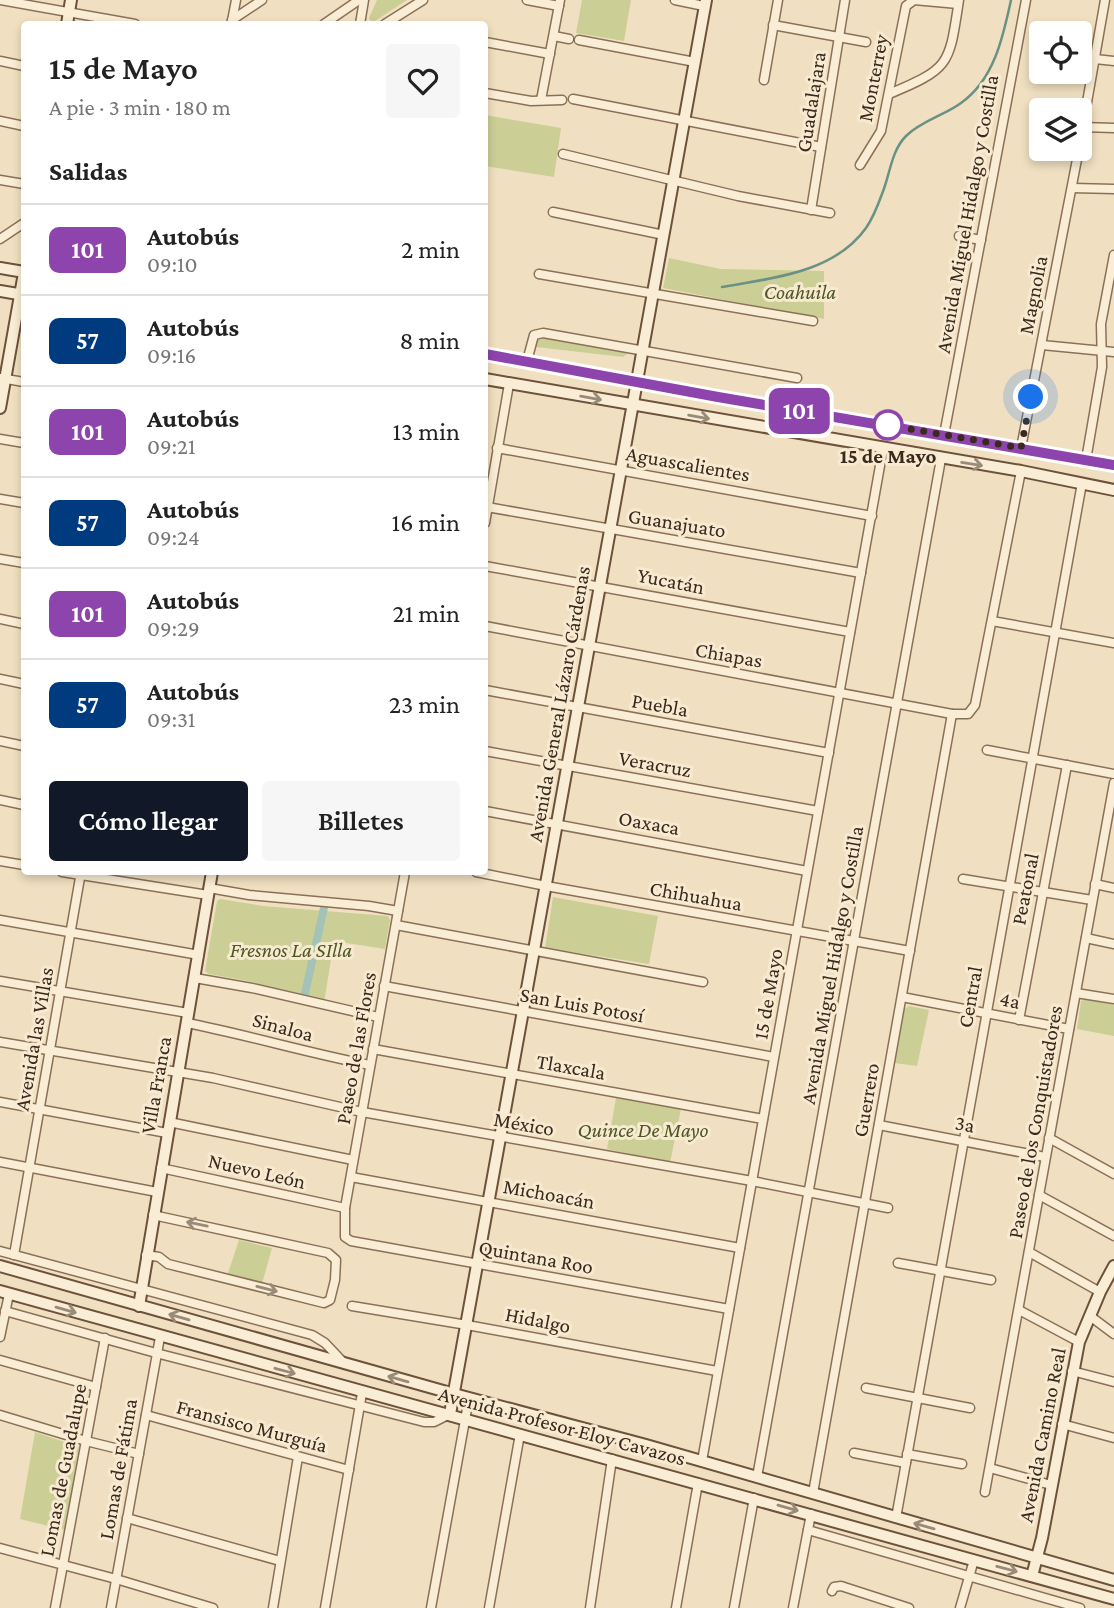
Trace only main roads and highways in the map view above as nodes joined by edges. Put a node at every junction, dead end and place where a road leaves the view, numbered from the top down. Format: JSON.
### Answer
{"nodes":[{"id":1,"x":71,"y":0,"type":"edge"},
{"id":2,"x":705,"y":3,"type":"edge"},
{"id":3,"x":68,"y":19,"type":"edge"},
{"id":4,"x":0,"y":268,"type":"edge"},
{"id":5,"x":21,"y":272,"type":"edge"},
{"id":6,"x":0,"y":290,"type":"edge"},
{"id":7,"x":21,"y":294,"type":"edge"},
{"id":8,"x":21,"y":302,"type":"edge"},
{"id":9,"x":488,"y":354,"type":"edge"},
{"id":10,"x":3,"y":379,"type":"edge"},
{"id":11,"x":488,"y":380,"type":"edge"},
{"id":12,"x":636,"y":382,"type":"junction"},
{"id":13,"x":632,"y":405,"type":"junction"},
{"id":14,"x":0,"y":408,"type":"edge"},
{"id":15,"x":1114,"y":465,"type":"edge"},
{"id":16,"x":1114,"y":490,"type":"edge"},
{"id":17,"x":212,"y":875,"type":"edge"},
{"id":18,"x":0,"y":1266,"type":"edge"},
{"id":19,"x":1114,"y":1266,"type":"edge"},
{"id":20,"x":4,"y":1292,"type":"edge"},
{"id":21,"x":139,"y":1306,"type":"junction"},
{"id":22,"x":454,"y":1394,"type":"junction"},
{"id":23,"x":450,"y":1414,"type":"junction"},
{"id":24,"x":1037,"y":1558,"type":"junction"},
{"id":25,"x":1032,"y":1576,"type":"junction"},
{"id":26,"x":1114,"y":1580,"type":"edge"},
{"id":27,"x":1114,"y":1599,"type":"edge"}],
"edges":[{"from":1,"to":3,"type":"main road"},
{"from":2,"to":12,"type":"main road","name":"Avenida General Lázaro Cárdenas"},
{"from":4,"to":5,"type":"main road"},
{"from":6,"to":7,"type":"main road"},
{"from":8,"to":10,"type":"main road"},
{"from":9,"to":12,"type":"main road"},
{"from":10,"to":14,"type":"main road"},
{"from":11,"to":13,"type":"main road","one_way":true},
{"from":12,"to":13,"type":"main road","name":"Avenida General Lázaro Cárdenas"},
{"from":12,"to":15,"type":"main road"},
{"from":13,"to":16,"type":"main road","one_way":true},
{"from":13,"to":22,"type":"main road","name":"Avenida General Lázaro Cárdenas"},
{"from":17,"to":21,"type":"main road","name":"Villa Franca"},
{"from":18,"to":21,"type":"main road","name":"Avenida Profesor Eloy Cavazos"},
{"from":19,"to":24,"type":"main road","name":"Avenida Camino Real"},
{"from":20,"to":23,"type":"main road","name":"Avenida Profesor Eloy Cavazos","one_way":true},
{"from":22,"to":21,"type":"main road","name":"Avenida Profesor Eloy Cavazos","one_way":true},
{"from":22,"to":23,"type":"main road","name":"Avenida General Lázaro Cárdenas"},
{"from":24,"to":22,"type":"main road","name":"Avenida Profesor Eloy Cavazos","one_way":true},
{"from":23,"to":25,"type":"main road","name":"Avenida Profesor Eloy Cavazos","one_way":true},
{"from":24,"to":25,"type":"main road","name":"Avenida Camino Real"},
{"from":24,"to":26,"type":"main road","name":"Avenida Profesor Eloy Cavazos"},
{"from":25,"to":27,"type":"main road","name":"Avenida Profesor Eloy Cavazos"}]}
